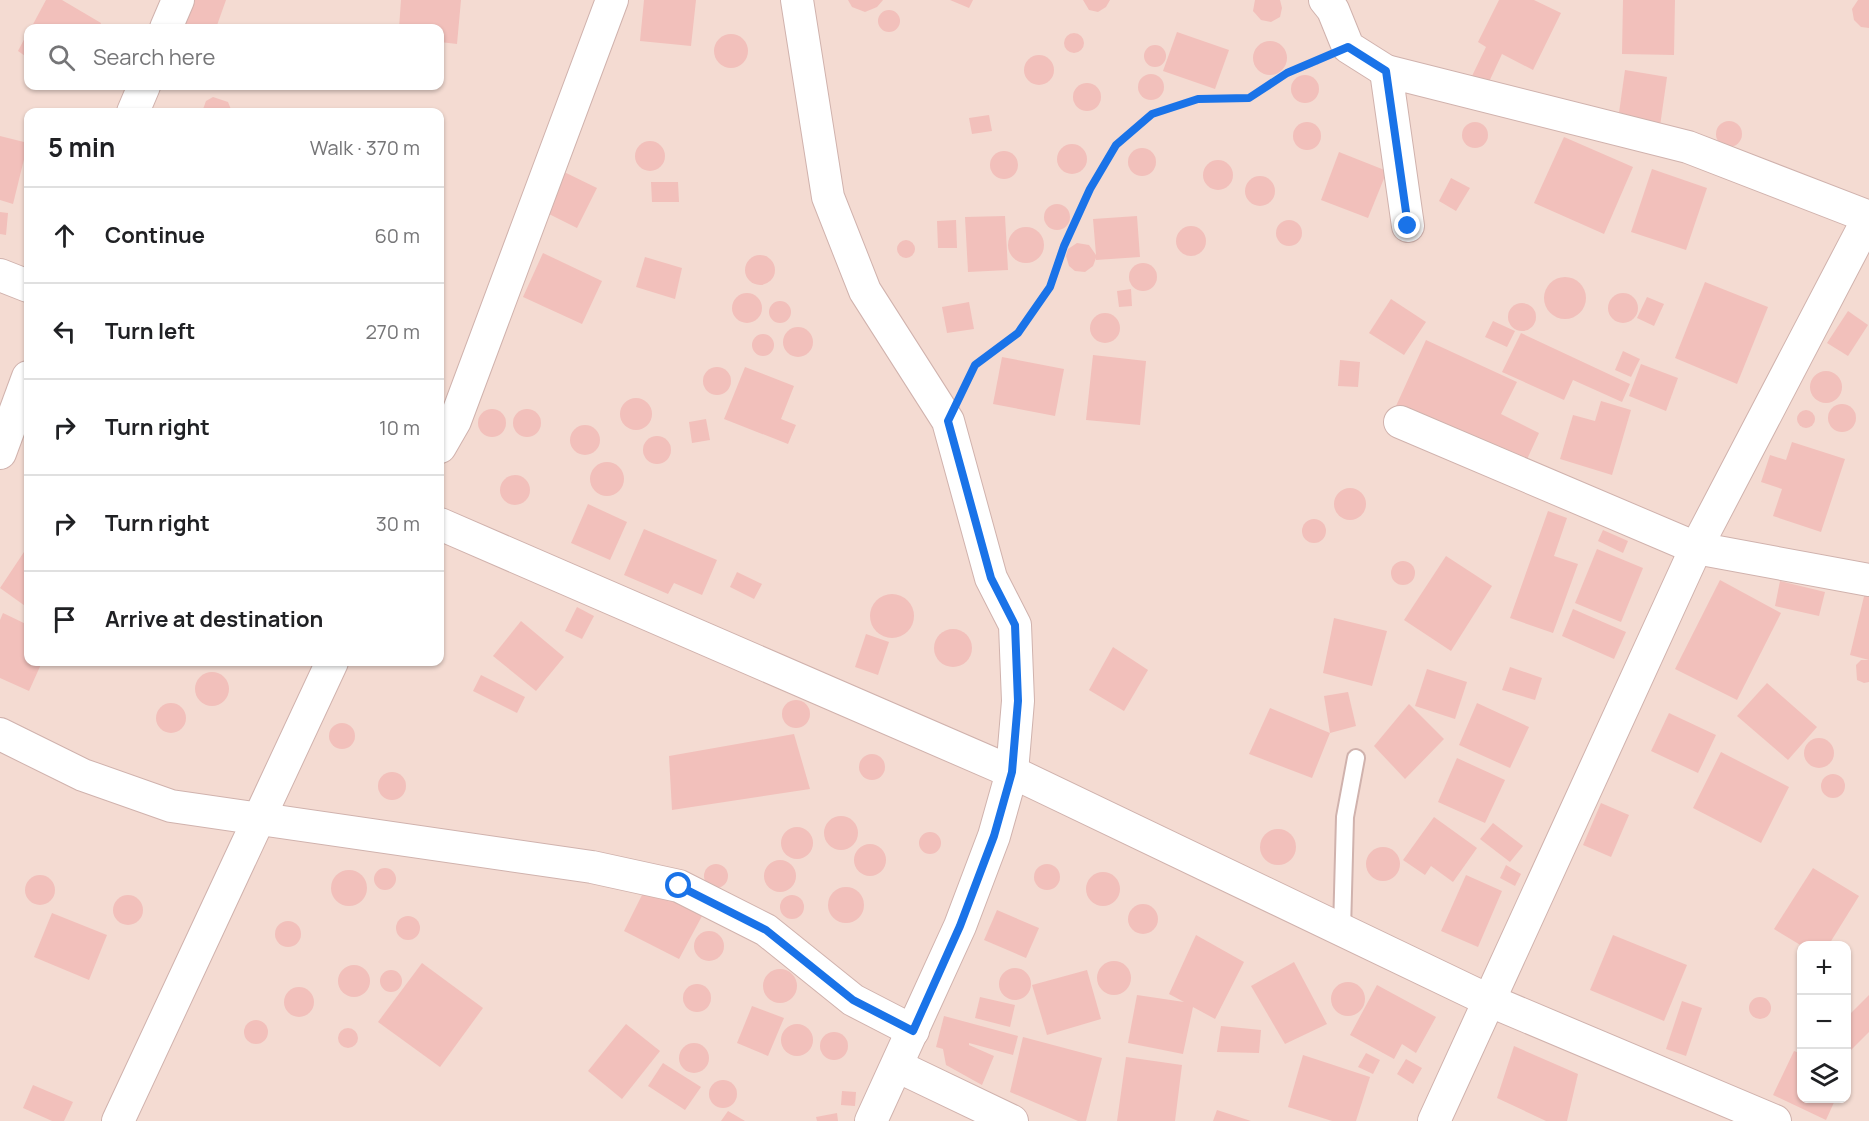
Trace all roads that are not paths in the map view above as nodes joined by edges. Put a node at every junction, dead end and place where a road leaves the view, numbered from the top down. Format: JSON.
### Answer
{"nodes":[{"id":1,"x":178,"y":0,"type":"edge"},
{"id":2,"x":612,"y":0,"type":"edge"},
{"id":3,"x":797,"y":0,"type":"edge"},
{"id":4,"x":1324,"y":0,"type":"edge"},
{"id":5,"x":168,"y":24,"type":"edge"},
{"id":6,"x":1386,"y":71,"type":"junction"},
{"id":7,"x":142,"y":90,"type":"edge"},
{"id":8,"x":135,"y":108,"type":"edge"},
{"id":9,"x":1869,"y":217,"type":"edge"},
{"id":10,"x":1408,"y":226,"type":"dead end"},
{"id":11,"x":0,"y":275,"type":"edge"},
{"id":12,"x":24,"y":284,"type":"edge"},
{"id":13,"x":24,"y":388,"type":"edge"},
{"id":14,"x":1400,"y":422,"type":"dead end"},
{"id":15,"x":444,"y":440,"type":"edge"},
{"id":16,"x":0,"y":453,"type":"edge"},
{"id":17,"x":444,"y":526,"type":"edge"},
{"id":18,"x":1696,"y":548,"type":"junction"},
{"id":19,"x":1869,"y":580,"type":"edge"},
{"id":20,"x":330,"y":666,"type":"edge"},
{"id":21,"x":0,"y":734,"type":"edge"},
{"id":22,"x":1356,"y":758,"type":"dead end"},
{"id":23,"x":1012,"y":772,"type":"junction"},
{"id":24,"x":259,"y":821,"type":"junction"},
{"id":25,"x":1342,"y":930,"type":"junction"},
{"id":26,"x":1488,"y":1000,"type":"junction"},
{"id":27,"x":913,"y":1031,"type":"junction"},
{"id":28,"x":897,"y":1066,"type":"junction"},
{"id":29,"x":118,"y":1121,"type":"edge"},
{"id":30,"x":871,"y":1121,"type":"edge"},
{"id":31,"x":1012,"y":1121,"type":"edge"},
{"id":32,"x":1434,"y":1121,"type":"edge"},
{"id":33,"x":1775,"y":1121,"type":"edge"}],
"edges":[{"from":1,"to":5,"type":"street"},
{"from":2,"to":15,"type":"street"},
{"from":3,"to":23,"type":"street"},
{"from":4,"to":6,"type":"street"},
{"from":6,"to":9,"type":"street"},
{"from":6,"to":10,"type":"street"},
{"from":7,"to":8,"type":"street"},
{"from":9,"to":18,"type":"street"},
{"from":11,"to":12,"type":"street"},
{"from":13,"to":16,"type":"street"},
{"from":14,"to":18,"type":"street"},
{"from":17,"to":23,"type":"street"},
{"from":18,"to":19,"type":"street"},
{"from":18,"to":26,"type":"street"},
{"from":20,"to":24,"type":"street"},
{"from":21,"to":24,"type":"street"},
{"from":22,"to":25,"type":"lane"},
{"from":23,"to":25,"type":"street"},
{"from":23,"to":27,"type":"street"},
{"from":24,"to":27,"type":"street"},
{"from":24,"to":29,"type":"street"},
{"from":25,"to":26,"type":"street"},
{"from":26,"to":32,"type":"street"},
{"from":26,"to":33,"type":"street"},
{"from":27,"to":28,"type":"street"},
{"from":28,"to":30,"type":"street"},
{"from":28,"to":31,"type":"street"}]}
